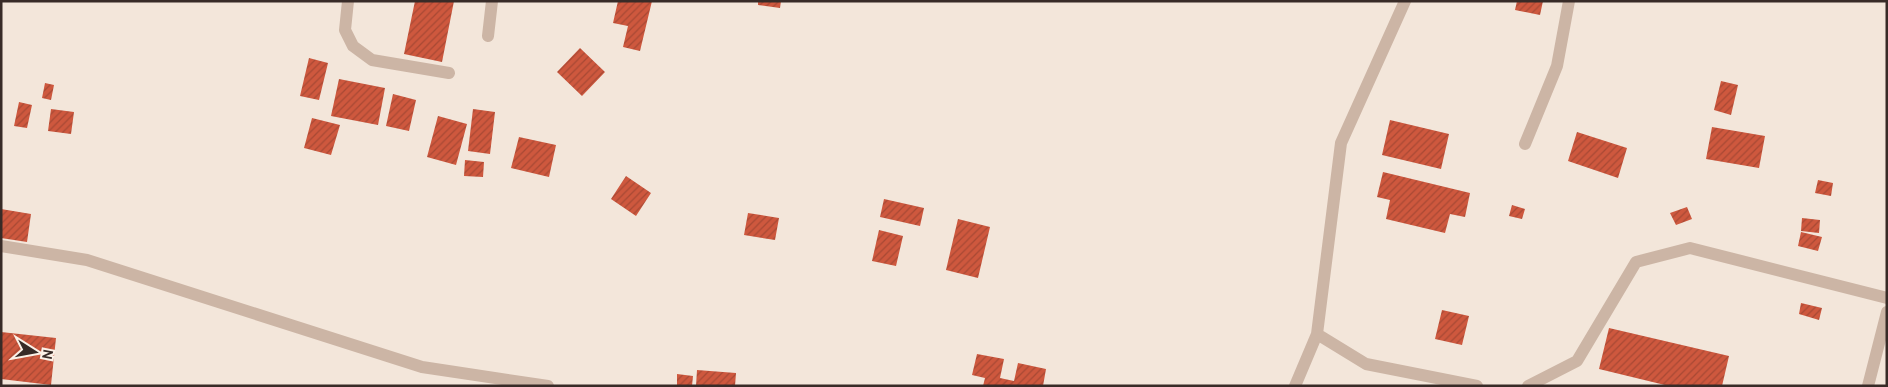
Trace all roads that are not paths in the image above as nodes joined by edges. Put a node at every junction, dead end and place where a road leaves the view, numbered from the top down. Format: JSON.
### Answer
{"nodes":[{"id":1,"x":348,"y":1,"type":"edge"},
{"id":2,"x":492,"y":1,"type":"edge"},
{"id":3,"x":1405,"y":1,"type":"edge"},
{"id":4,"x":1569,"y":1,"type":"edge"},
{"id":5,"x":488,"y":36,"type":"dead end"},
{"id":6,"x":449,"y":73,"type":"dead end"},
{"id":7,"x":1525,"y":144,"type":"dead end"},
{"id":8,"x":1,"y":246,"type":"edge"},
{"id":9,"x":1887,"y":298,"type":"edge"},
{"id":10,"x":1887,"y":312,"type":"edge"},
{"id":11,"x":1317,"y":334,"type":"junction"},
{"id":12,"x":548,"y":386,"type":"edge"},
{"id":13,"x":1295,"y":386,"type":"edge"},
{"id":14,"x":1477,"y":386,"type":"edge"},
{"id":15,"x":1528,"y":386,"type":"edge"},
{"id":16,"x":1868,"y":386,"type":"edge"}],
"edges":[{"from":1,"to":6,"type":"street"},
{"from":2,"to":5,"type":"street"},
{"from":3,"to":11,"type":"street"},
{"from":4,"to":7,"type":"street"},
{"from":8,"to":12,"type":"street"},
{"from":9,"to":15,"type":"street"},
{"from":10,"to":16,"type":"street"},
{"from":11,"to":13,"type":"street"},
{"from":11,"to":14,"type":"street"}]}
